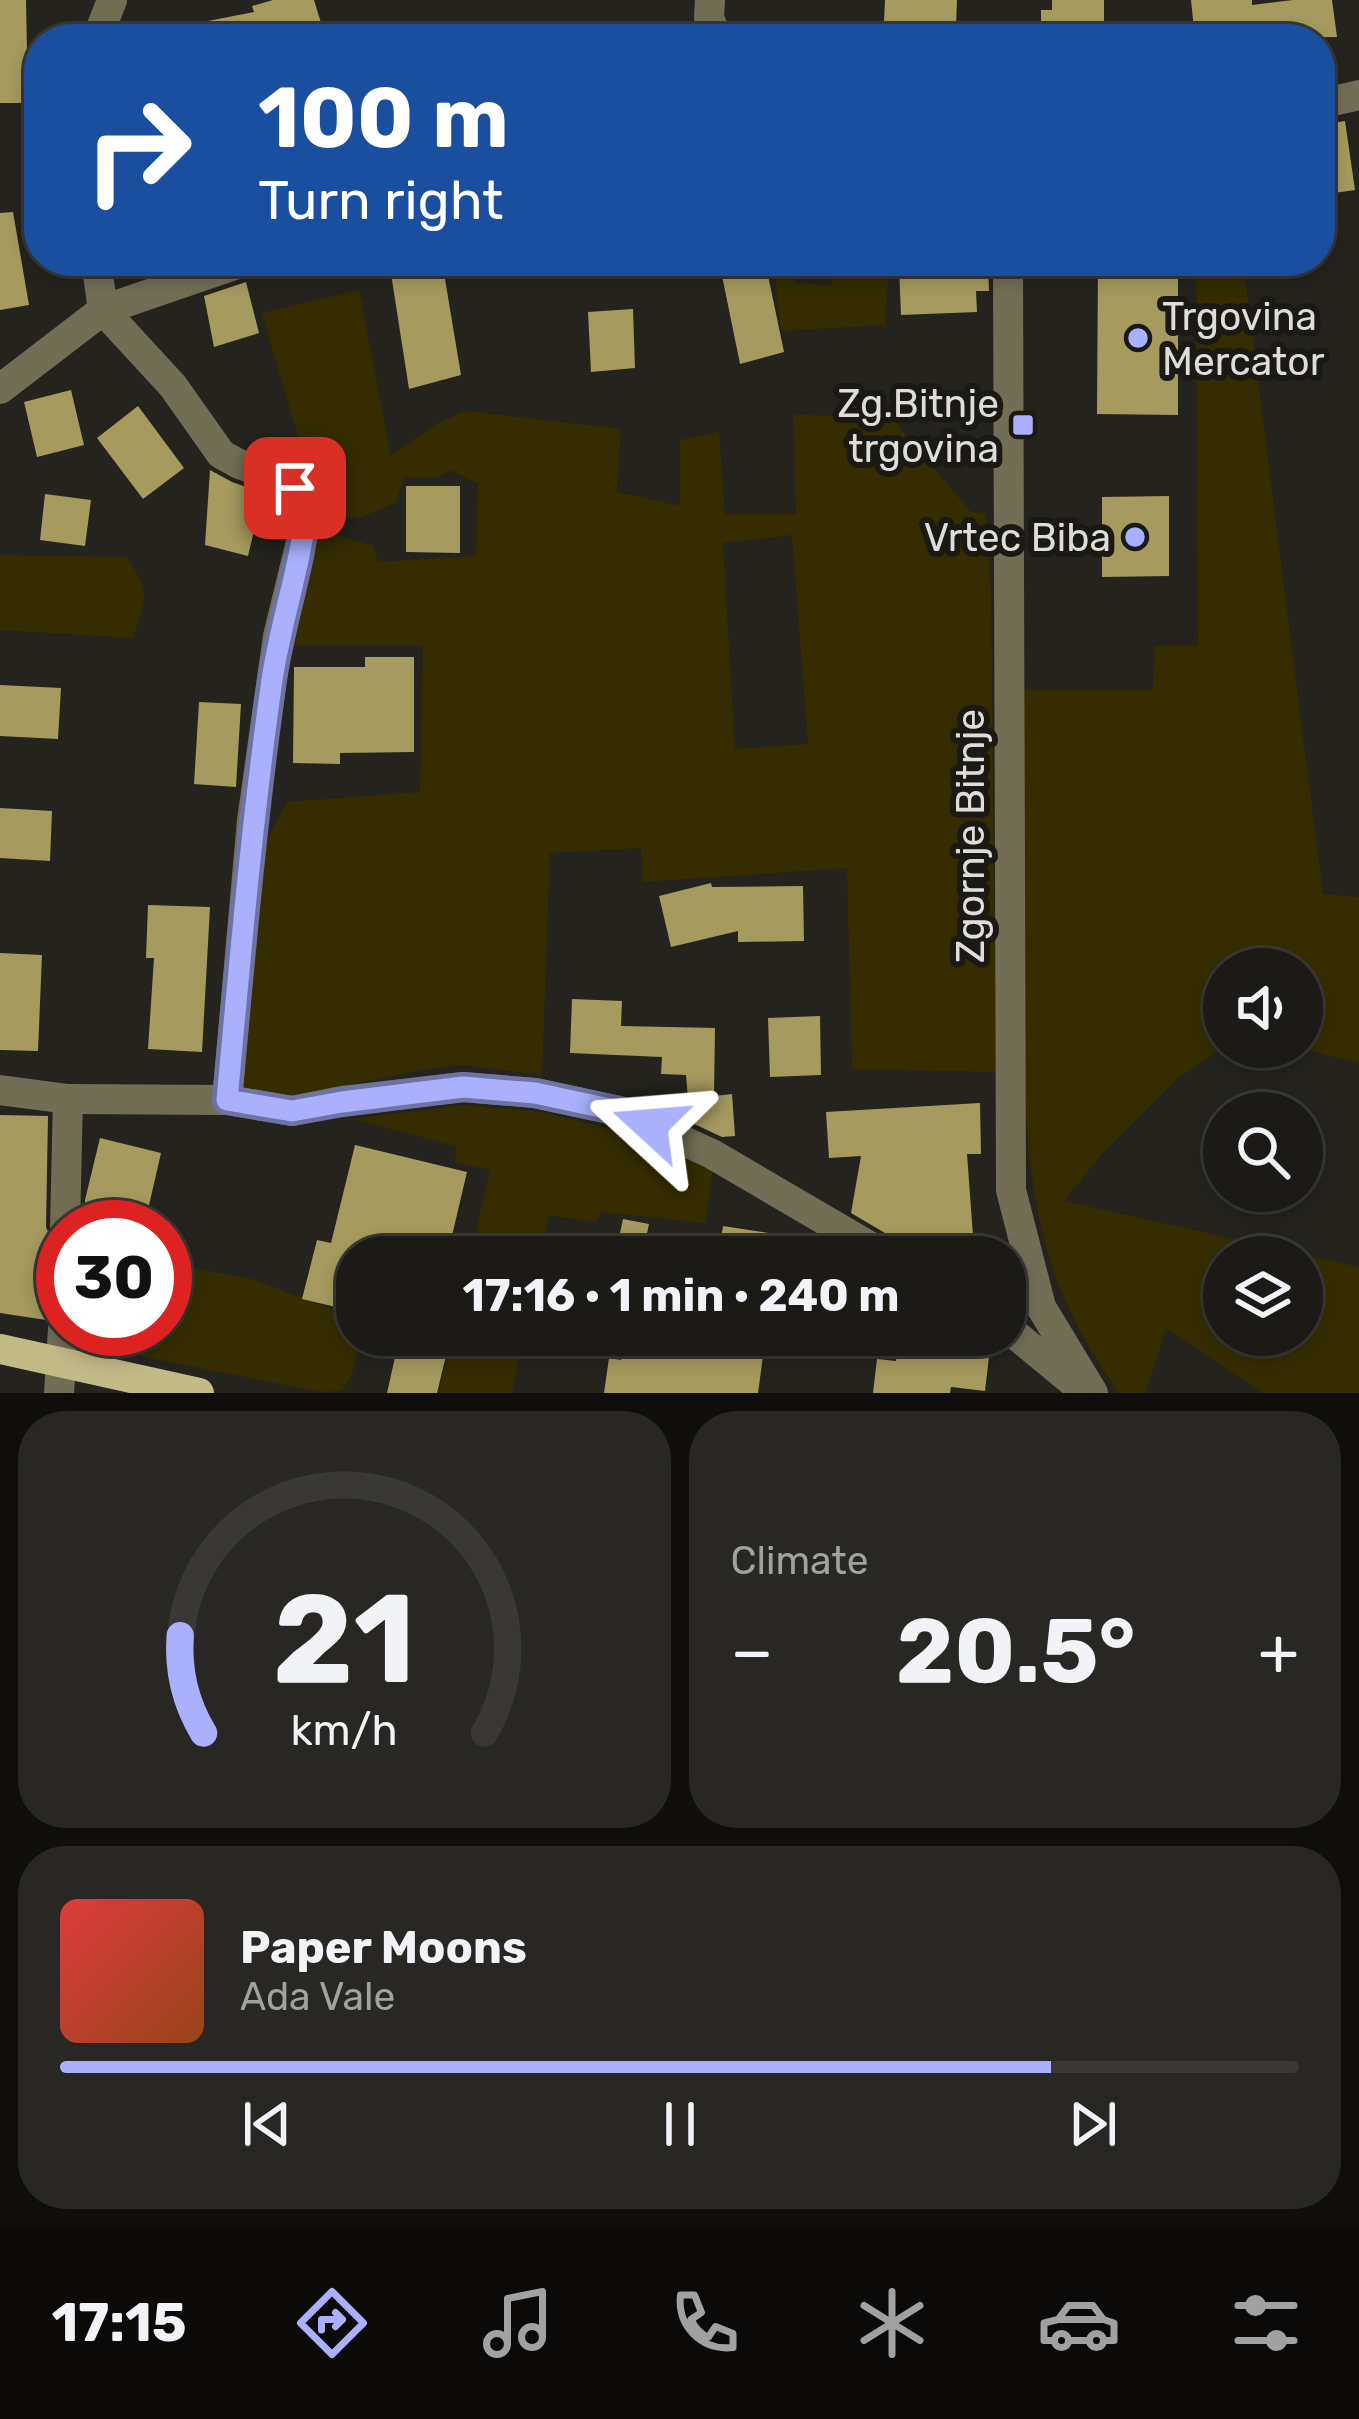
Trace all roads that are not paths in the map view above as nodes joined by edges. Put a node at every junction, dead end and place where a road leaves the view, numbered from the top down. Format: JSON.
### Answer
{"nodes":[{"id":1,"x":98,"y":276,"type":"edge"},
{"id":2,"x":202,"y":276,"type":"edge"},
{"id":3,"x":1008,"y":276,"type":"edge"},
{"id":4,"x":103,"y":310,"type":"junction"},
{"id":5,"x":0,"y":388,"type":"edge"},
{"id":6,"x":0,"y":1090,"type":"edge"},
{"id":7,"x":68,"y":1099,"type":"junction"},
{"id":8,"x":227,"y":1100,"type":"junction"},
{"id":9,"x":66,"y":1200,"type":"edge"},
{"id":10,"x":852,"y":1236,"type":"edge"},
{"id":11,"x":1026,"y":1342,"type":"edge"},
{"id":12,"x":0,"y":1349,"type":"edge"},
{"id":13,"x":60,"y":1378,"type":"edge"},
{"id":14,"x":199,"y":1393,"type":"edge"},
{"id":15,"x":1089,"y":1393,"type":"edge"}],
"edges":[{"from":1,"to":4,"type":"street"},
{"from":2,"to":4,"type":"street"},
{"from":3,"to":15,"type":"street","name":"Zgornje Bitnje"},
{"from":4,"to":5,"type":"street"},
{"from":4,"to":8,"type":"street"},
{"from":6,"to":7,"type":"street"},
{"from":7,"to":8,"type":"street"},
{"from":7,"to":9,"type":"street"},
{"from":8,"to":10,"type":"street"},
{"from":11,"to":15,"type":"street","name":"Zgornje Bitnje"},
{"from":12,"to":13,"type":"main road"},
{"from":13,"to":14,"type":"main road"}]}
